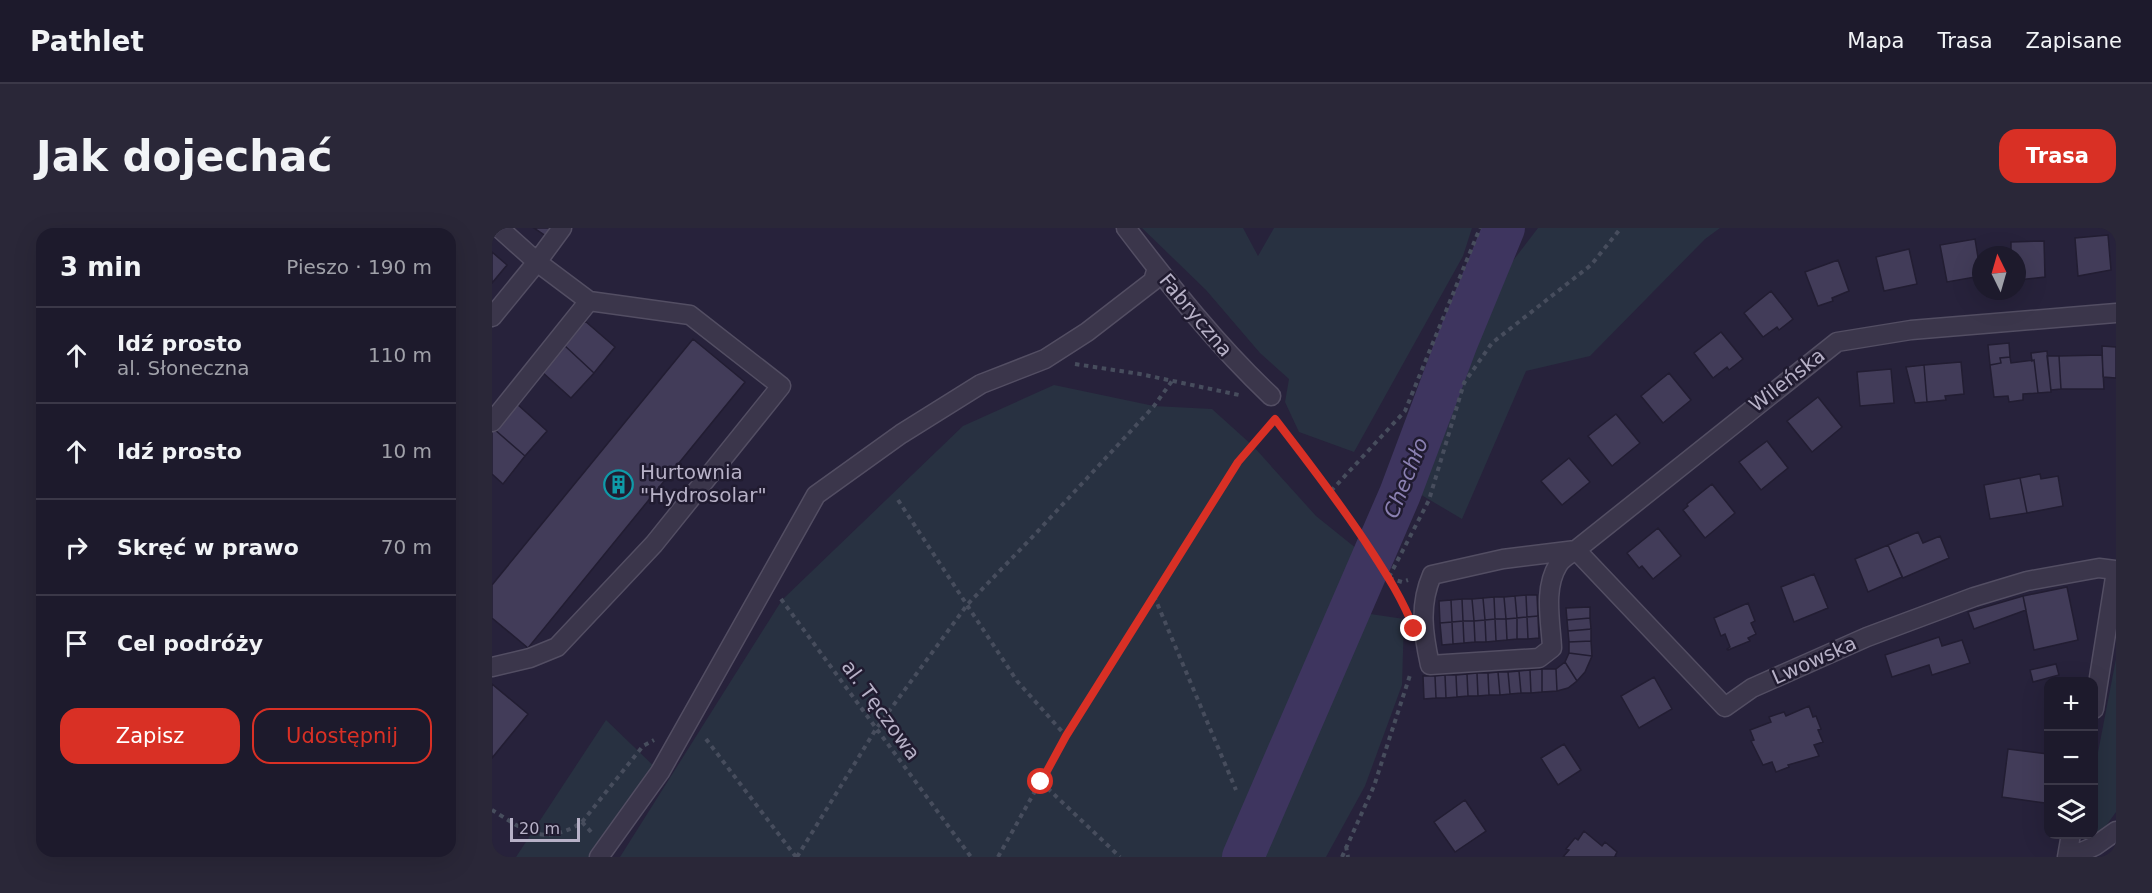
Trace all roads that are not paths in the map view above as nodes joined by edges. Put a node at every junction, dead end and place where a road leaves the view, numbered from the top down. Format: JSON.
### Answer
{"nodes":[{"id":1,"x":499,"y":228,"type":"edge"},
{"id":2,"x":562,"y":228,"type":"edge"},
{"id":3,"x":1126,"y":228,"type":"edge"},
{"id":4,"x":537,"y":262,"type":"junction"},
{"id":5,"x":1156,"y":268,"type":"junction"},
{"id":6,"x":589,"y":301,"type":"junction"},
{"id":7,"x":2116,"y":314,"type":"edge"},
{"id":8,"x":492,"y":317,"type":"edge"},
{"id":9,"x":1271,"y":396,"type":"dead end"},
{"id":10,"x":492,"y":422,"type":"edge"},
{"id":11,"x":1576,"y":550,"type":"junction"},
{"id":12,"x":2116,"y":570,"type":"edge"},
{"id":13,"x":492,"y":667,"type":"edge"},
{"id":14,"x":2098,"y":685,"type":"edge"},
{"id":15,"x":2116,"y":831,"type":"edge"},
{"id":16,"x":2071,"y":839,"type":"edge"},
{"id":17,"x":599,"y":857,"type":"edge"},
{"id":18,"x":2069,"y":857,"type":"edge"}],
"edges":[{"from":1,"to":4,"type":"street"},
{"from":2,"to":4,"type":"street"},
{"from":3,"to":5,"type":"street","name":"Fabryczna"},
{"from":4,"to":6,"type":"street"},
{"from":4,"to":8,"type":"street"},
{"from":5,"to":9,"type":"street","name":"Fabryczna"},
{"from":5,"to":17,"type":"street"},
{"from":6,"to":10,"type":"street"},
{"from":6,"to":13,"type":"street"},
{"from":7,"to":11,"type":"street","name":"Wileńska"},
{"from":11,"to":11,"type":"street","name":"Wileńska"},
{"from":11,"to":12,"type":"street","name":"Lwowska"},
{"from":12,"to":14,"type":"street"},
{"from":15,"to":18,"type":"street"},
{"from":16,"to":18,"type":"street"}]}
